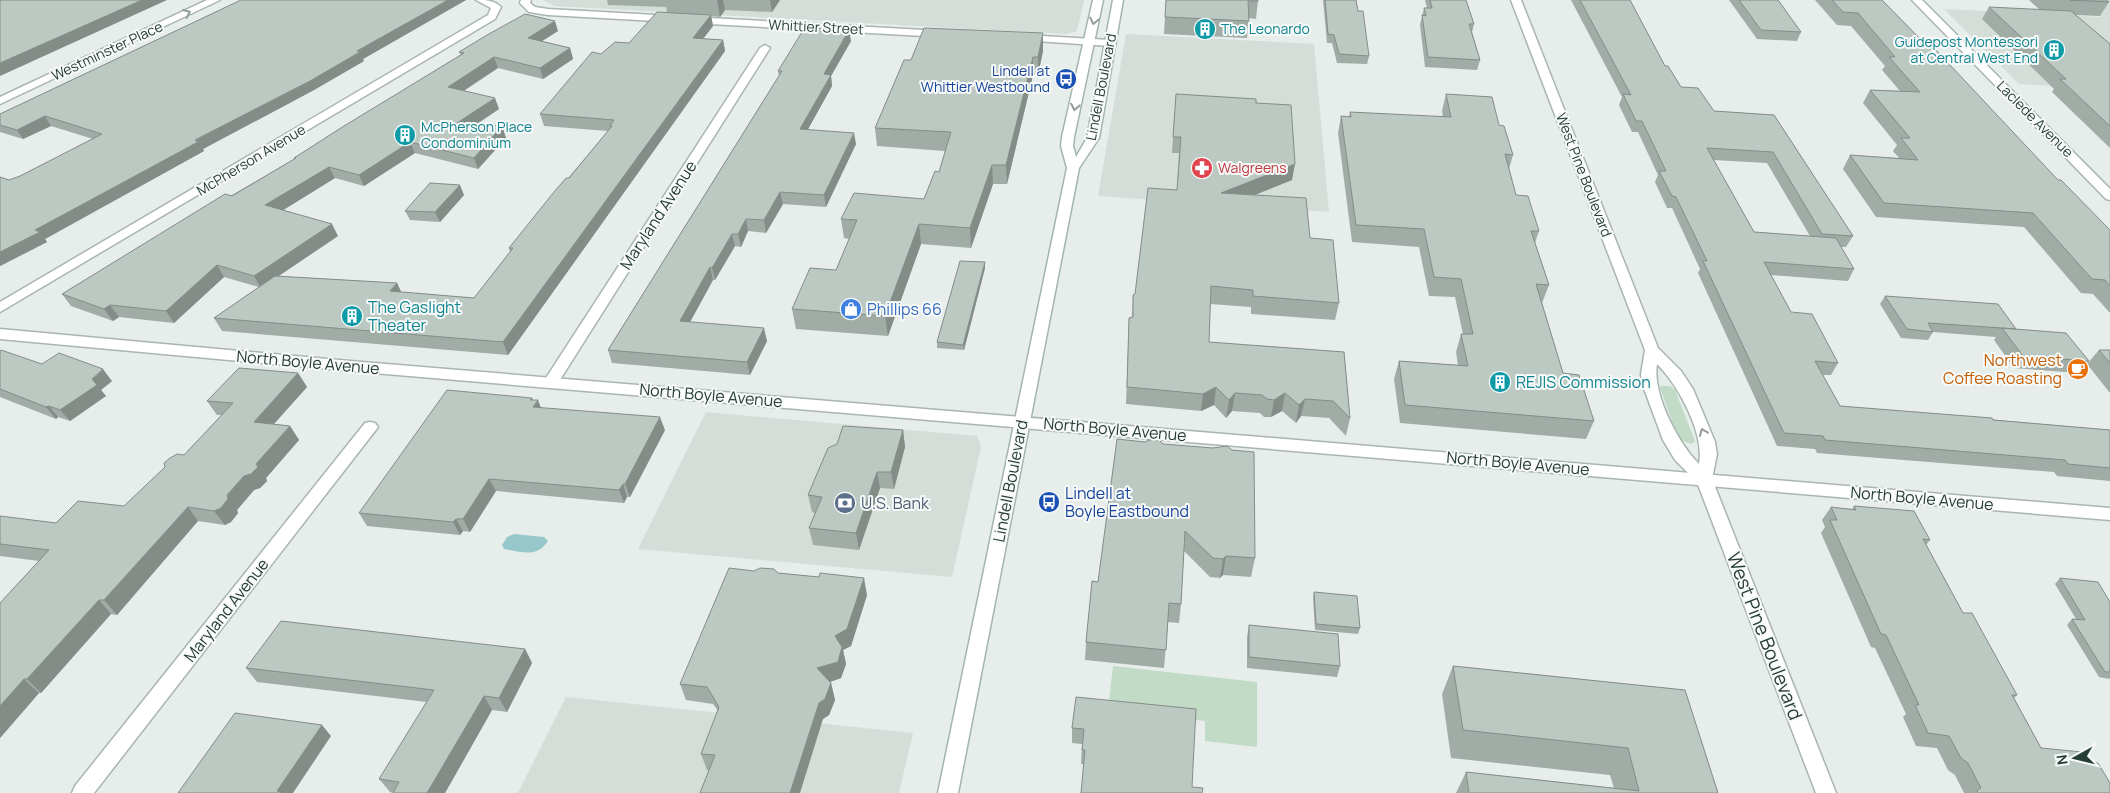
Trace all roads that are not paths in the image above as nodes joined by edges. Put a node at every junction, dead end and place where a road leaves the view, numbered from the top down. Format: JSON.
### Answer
{"nodes":[{"id":1,"x":215,"y":0,"type":"edge"},
{"id":2,"x":481,"y":0,"type":"edge"},
{"id":3,"x":1098,"y":0,"type":"edge"},
{"id":4,"x":1118,"y":0,"type":"edge"},
{"id":5,"x":1516,"y":0,"type":"edge"},
{"id":6,"x":1917,"y":0,"type":"edge"},
{"id":7,"x":525,"y":2,"type":"edge"},
{"id":8,"x":954,"y":34,"type":"edge"},
{"id":9,"x":1011,"y":38,"type":"edge"},
{"id":10,"x":1089,"y":42,"type":"junction"},
{"id":11,"x":1110,"y":43,"type":"junction"},
{"id":12,"x":765,"y":48,"type":"dead end"},
{"id":13,"x":0,"y":101,"type":"edge"},
{"id":14,"x":1073,"y":168,"type":"junction"},
{"id":15,"x":2110,"y":196,"type":"edge"},
{"id":16,"x":0,"y":308,"type":"edge"},
{"id":17,"x":0,"y":334,"type":"edge"},
{"id":18,"x":1652,"y":350,"type":"junction"},
{"id":19,"x":551,"y":382,"type":"junction"},
{"id":20,"x":1021,"y":421,"type":"junction"},
{"id":21,"x":370,"y":427,"type":"dead end"},
{"id":22,"x":1704,"y":479,"type":"junction"},
{"id":23,"x":2110,"y":514,"type":"edge"},
{"id":24,"x":82,"y":793,"type":"edge"},
{"id":25,"x":948,"y":793,"type":"edge"},
{"id":26,"x":1826,"y":793,"type":"edge"}],
"edges":[{"from":13,"to":1,"type":"street","name":"Westminster Place","one_way":true},
{"from":2,"to":16,"type":"street","name":"McPherson Avenue"},
{"from":3,"to":10,"type":"street","name":"Lindell Boulevard","one_way":true},
{"from":4,"to":11,"type":"street","name":"Lindell Boulevard"},
{"from":5,"to":18,"type":"street","name":"West Pine Boulevard"},
{"from":6,"to":15,"type":"street","name":"Laclede Avenue"},
{"from":7,"to":8,"type":"street","name":"Whittier Street"},
{"from":9,"to":10,"type":"street"},
{"from":10,"to":11,"type":"street"},
{"from":10,"to":14,"type":"street","name":"Lindell Boulevard","one_way":true},
{"from":11,"to":14,"type":"street","name":"Lindell Boulevard"},
{"from":12,"to":19,"type":"street","name":"Maryland Avenue"},
{"from":14,"to":20,"type":"street","name":"Lindell Boulevard"},
{"from":17,"to":19,"type":"street","name":"North Boyle Avenue"},
{"from":18,"to":22,"type":"street","name":"West Pine Boulevard"},
{"from":22,"to":18,"type":"street","name":"West Pine Boulevard","one_way":true},
{"from":19,"to":20,"type":"street","name":"North Boyle Avenue"},
{"from":20,"to":22,"type":"street","name":"North Boyle Avenue"},
{"from":20,"to":25,"type":"street","name":"Lindell Boulevard"},
{"from":21,"to":24,"type":"street","name":"Maryland Avenue"},
{"from":22,"to":23,"type":"street","name":"North Boyle Avenue"},
{"from":22,"to":26,"type":"street","name":"West Pine Boulevard"}]}
